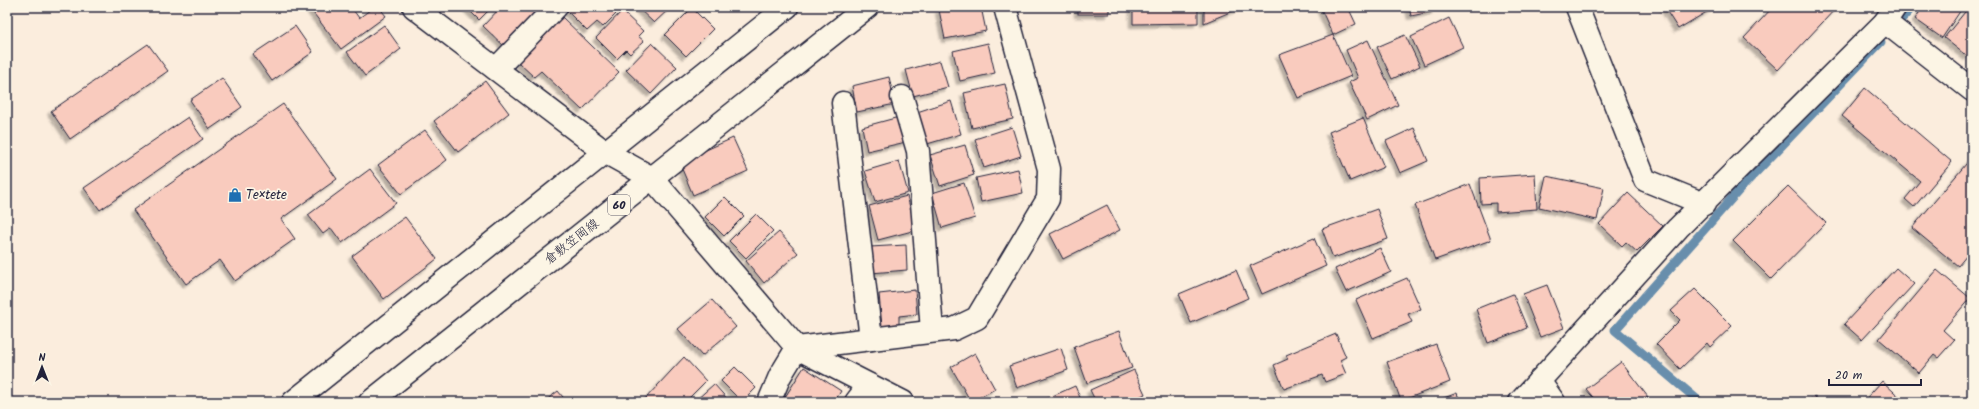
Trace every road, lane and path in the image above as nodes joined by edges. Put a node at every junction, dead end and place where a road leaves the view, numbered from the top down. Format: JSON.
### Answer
{"nodes":[{"id":1,"x":414,"y":7,"type":"edge"},
{"id":2,"x":556,"y":7,"type":"edge"},
{"id":3,"x":787,"y":7,"type":"edge"},
{"id":4,"x":867,"y":7,"type":"edge"},
{"id":5,"x":1005,"y":7,"type":"edge"},
{"id":6,"x":1577,"y":7,"type":"edge"},
{"id":7,"x":1890,"y":14,"type":"edge"},
{"id":8,"x":496,"y":69,"type":"junction"},
{"id":9,"x":1972,"y":90,"type":"edge"},
{"id":10,"x":902,"y":97,"type":"dead end"},
{"id":11,"x":843,"y":103,"type":"dead end"},
{"id":12,"x":605,"y":152,"type":"junction"},
{"id":13,"x":652,"y":178,"type":"junction"},
{"id":14,"x":1704,"y":204,"type":"junction"},
{"id":15,"x":932,"y":331,"type":"junction"},
{"id":16,"x":871,"y":339,"type":"junction"},
{"id":17,"x":797,"y":348,"type":"junction"},
{"id":18,"x":1539,"y":381,"type":"junction"},
{"id":19,"x":869,"y":385,"type":"junction"},
{"id":20,"x":292,"y":402,"type":"edge"},
{"id":21,"x":370,"y":402,"type":"edge"},
{"id":22,"x":769,"y":402,"type":"edge"},
{"id":23,"x":856,"y":402,"type":"edge"},
{"id":24,"x":903,"y":402,"type":"edge"},
{"id":25,"x":1520,"y":402,"type":"edge"},
{"id":26,"x":1554,"y":402,"type":"edge"}],
"edges":[{"from":1,"to":8,"type":"street"},
{"from":2,"to":8,"type":"street"},
{"from":3,"to":12,"type":"street"},
{"from":4,"to":13,"type":"street","name":"倉敷笠岡線","number":"60"},
{"from":5,"to":15,"type":"street"},
{"from":6,"to":14,"type":"street"},
{"from":7,"to":9,"type":"street"},
{"from":7,"to":14,"type":"street"},
{"from":8,"to":12,"type":"street"},
{"from":10,"to":15,"type":"street"},
{"from":11,"to":16,"type":"street"},
{"from":12,"to":13,"type":"street"},
{"from":12,"to":20,"type":"street"},
{"from":13,"to":17,"type":"street"},
{"from":13,"to":21,"type":"street","name":"倉敷笠岡線","number":"60"},
{"from":14,"to":18,"type":"street"},
{"from":15,"to":16,"type":"street"},
{"from":16,"to":17,"type":"street"},
{"from":17,"to":19,"type":"street"},
{"from":17,"to":22,"type":"street"},
{"from":18,"to":25,"type":"street"},
{"from":18,"to":26,"type":"street"},
{"from":19,"to":23,"type":"street"},
{"from":19,"to":24,"type":"street"}]}
